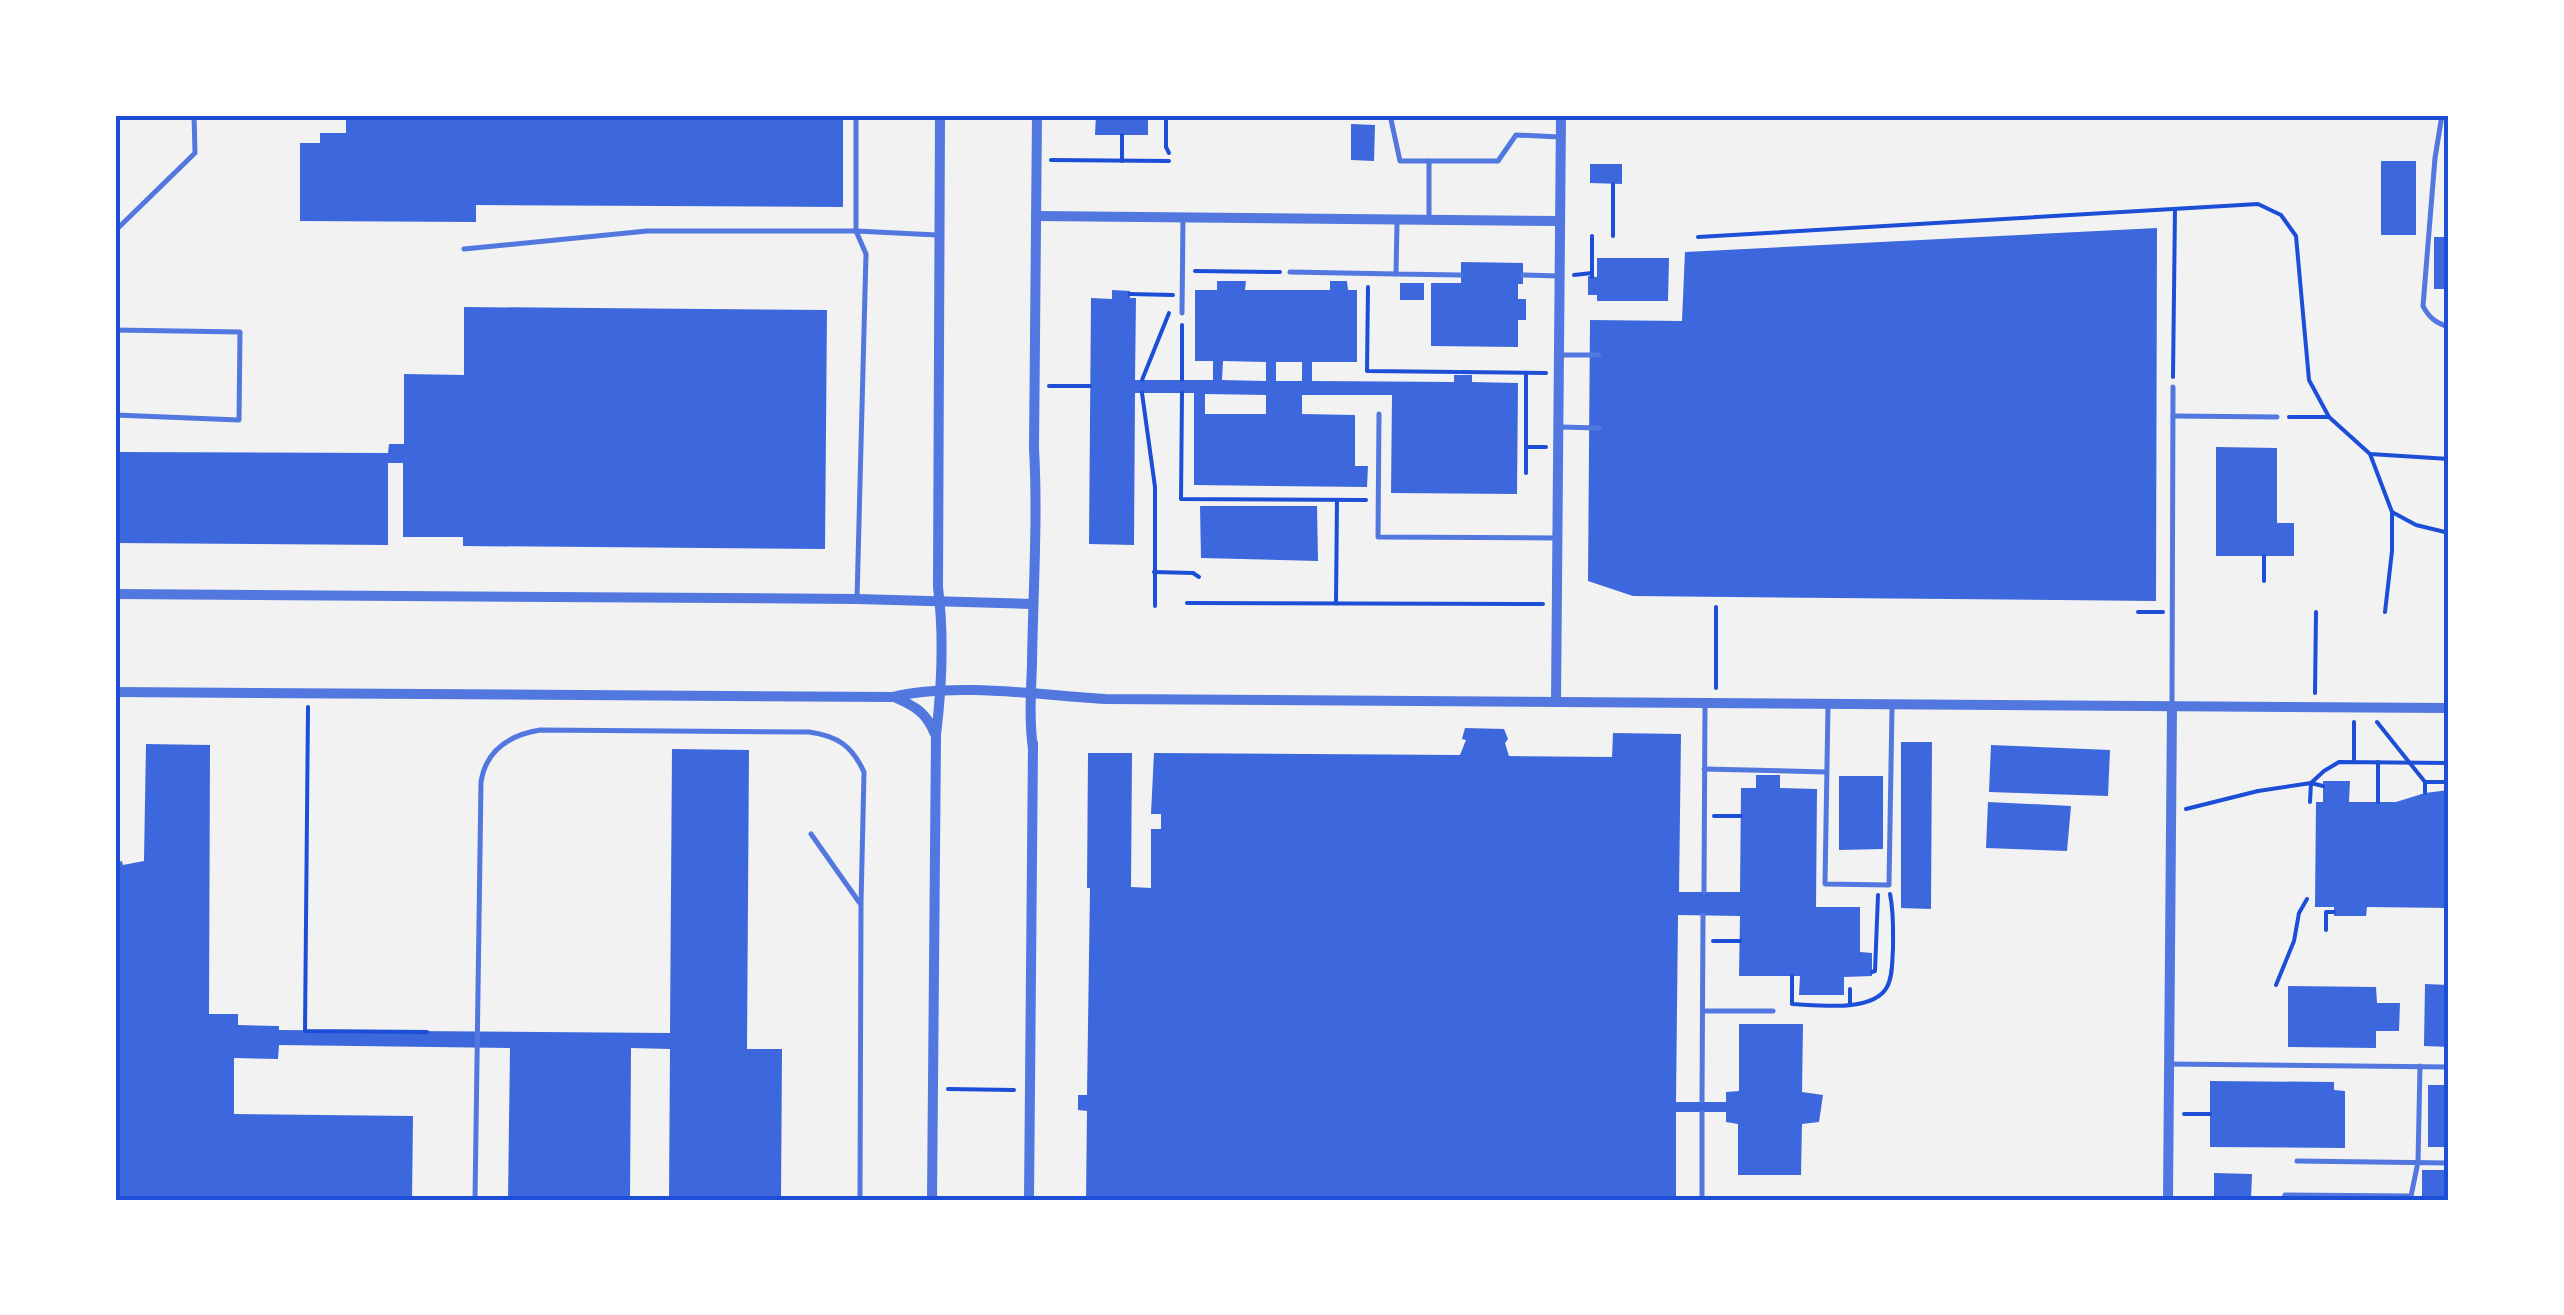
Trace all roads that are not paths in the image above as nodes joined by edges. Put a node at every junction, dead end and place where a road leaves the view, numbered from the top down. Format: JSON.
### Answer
{"nodes":[{"id":1,"x":194,"y":115,"type":"edge"},
{"id":2,"x":856,"y":115,"type":"edge"},
{"id":3,"x":940,"y":115,"type":"edge"},
{"id":4,"x":1037,"y":115,"type":"edge"},
{"id":5,"x":1390,"y":115,"type":"edge"},
{"id":6,"x":1560,"y":115,"type":"edge"},
{"id":7,"x":2442,"y":115,"type":"edge"},
{"id":8,"x":1560,"y":137,"type":"junction"},
{"id":9,"x":1430,"y":161,"type":"junction"},
{"id":10,"x":1036,"y":216,"type":"junction"},
{"id":11,"x":1183,"y":218,"type":"junction"},
{"id":12,"x":1397,"y":219,"type":"junction"},
{"id":13,"x":1429,"y":220,"type":"junction"},
{"id":14,"x":1560,"y":221,"type":"junction"},
{"id":15,"x":115,"y":231,"type":"edge"},
{"id":16,"x":856,"y":231,"type":"junction"},
{"id":17,"x":940,"y":235,"type":"junction"},
{"id":18,"x":464,"y":248,"type":"dead end"},
{"id":19,"x":1290,"y":272,"type":"road end"},
{"id":20,"x":1396,"y":274,"type":"junction"},
{"id":21,"x":1461,"y":275,"type":"dead end"},
{"id":22,"x":1523,"y":276,"type":"dead end"},
{"id":23,"x":1559,"y":276,"type":"junction"},
{"id":24,"x":1182,"y":313,"type":"road end"},
{"id":25,"x":2449,"y":327,"type":"edge"},
{"id":26,"x":115,"y":330,"type":"edge"},
{"id":27,"x":1558,"y":354,"type":"junction"},
{"id":28,"x":1600,"y":355,"type":"dead end"},
{"id":29,"x":2173,"y":387,"type":"road end"},
{"id":30,"x":1379,"y":414,"type":"dead end"},
{"id":31,"x":115,"y":415,"type":"edge"},
{"id":32,"x":2173,"y":416,"type":"junction"},
{"id":33,"x":2277,"y":417,"type":"road end"},
{"id":34,"x":1558,"y":427,"type":"junction"},
{"id":35,"x":1599,"y":428,"type":"dead end"},
{"id":36,"x":1556,"y":538,"type":"junction"},
{"id":37,"x":115,"y":594,"type":"edge"},
{"id":38,"x":857,"y":599,"type":"junction"},
{"id":39,"x":940,"y":600,"type":"junction"},
{"id":40,"x":1033,"y":604,"type":"junction"},
{"id":41,"x":940,"y":691,"type":"junction"},
{"id":42,"x":115,"y":692,"type":"edge"},
{"id":43,"x":1032,"y":693,"type":"junction"},
{"id":44,"x":892,"y":697,"type":"junction"},
{"id":45,"x":1556,"y":702,"type":"junction"},
{"id":46,"x":1705,"y":703,"type":"junction"},
{"id":47,"x":1828,"y":703,"type":"junction"},
{"id":48,"x":1892,"y":704,"type":"junction"},
{"id":49,"x":2172,"y":706,"type":"junction"},
{"id":50,"x":2449,"y":708,"type":"edge"},
{"id":51,"x":936,"y":734,"type":"junction"},
{"id":52,"x":1704,"y":769,"type":"junction"},
{"id":53,"x":1827,"y":772,"type":"junction"},
{"id":54,"x":811,"y":834,"type":"dead end"},
{"id":55,"x":1704,"y":892,"type":"dead end"},
{"id":56,"x":861,"y":904,"type":"junction"},
{"id":57,"x":1704,"y":915,"type":"dead end"},
{"id":58,"x":1703,"y":1010,"type":"junction"},
{"id":59,"x":1773,"y":1011,"type":"dead end"},
{"id":60,"x":2169,"y":1064,"type":"junction"},
{"id":61,"x":2420,"y":1066,"type":"junction"},
{"id":62,"x":2449,"y":1066,"type":"edge"},
{"id":63,"x":1702,"y":1101,"type":"dead end"},
{"id":64,"x":1702,"y":1112,"type":"dead end"},
{"id":65,"x":2297,"y":1160,"type":"dead end"},
{"id":66,"x":2418,"y":1162,"type":"junction"},
{"id":67,"x":2449,"y":1163,"type":"edge"},
{"id":68,"x":475,"y":1200,"type":"edge"},
{"id":69,"x":860,"y":1200,"type":"edge"},
{"id":70,"x":932,"y":1200,"type":"edge"},
{"id":71,"x":1030,"y":1200,"type":"edge"},
{"id":72,"x":1702,"y":1200,"type":"edge"},
{"id":73,"x":2168,"y":1200,"type":"edge"},
{"id":74,"x":2285,"y":1200,"type":"edge"}],
"edges":[{"from":1,"to":15,"type":"lane"},
{"from":2,"to":16,"type":"lane"},
{"from":3,"to":17,"type":"street"},
{"from":4,"to":10,"type":"street"},
{"from":5,"to":9,"type":"lane"},
{"from":6,"to":8,"type":"street"},
{"from":7,"to":25,"type":"lane"},
{"from":8,"to":9,"type":"lane"},
{"from":8,"to":14,"type":"street"},
{"from":9,"to":13,"type":"lane"},
{"from":10,"to":11,"type":"street"},
{"from":10,"to":40,"type":"street"},
{"from":11,"to":12,"type":"street"},
{"from":11,"to":24,"type":"lane"},
{"from":12,"to":13,"type":"street"},
{"from":12,"to":20,"type":"lane"},
{"from":13,"to":14,"type":"street"},
{"from":14,"to":23,"type":"street"},
{"from":16,"to":17,"type":"lane"},
{"from":16,"to":18,"type":"lane"},
{"from":16,"to":38,"type":"lane"},
{"from":17,"to":39,"type":"street"},
{"from":19,"to":20,"type":"lane"},
{"from":20,"to":21,"type":"lane"},
{"from":22,"to":23,"type":"lane"},
{"from":23,"to":27,"type":"street"},
{"from":26,"to":31,"type":"lane"},
{"from":27,"to":28,"type":"lane"},
{"from":27,"to":34,"type":"street"},
{"from":29,"to":32,"type":"lane"},
{"from":30,"to":36,"type":"lane"},
{"from":32,"to":33,"type":"lane"},
{"from":32,"to":49,"type":"lane"},
{"from":34,"to":35,"type":"lane"},
{"from":34,"to":36,"type":"street"},
{"from":36,"to":45,"type":"street"},
{"from":37,"to":38,"type":"street"},
{"from":38,"to":39,"type":"street"},
{"from":39,"to":40,"type":"street"},
{"from":39,"to":41,"type":"street"},
{"from":40,"to":43,"type":"street"},
{"from":41,"to":43,"type":"street"},
{"from":41,"to":44,"type":"street"},
{"from":41,"to":51,"type":"street"},
{"from":42,"to":44,"type":"street"},
{"from":43,"to":45,"type":"street"},
{"from":43,"to":71,"type":"street"},
{"from":44,"to":51,"type":"street"},
{"from":45,"to":46,"type":"street"},
{"from":46,"to":47,"type":"street"},
{"from":46,"to":52,"type":"lane"},
{"from":47,"to":48,"type":"street"},
{"from":47,"to":53,"type":"lane"},
{"from":48,"to":49,"type":"street"},
{"from":48,"to":53,"type":"lane"},
{"from":49,"to":50,"type":"street"},
{"from":49,"to":60,"type":"street"},
{"from":51,"to":70,"type":"street"},
{"from":52,"to":53,"type":"lane"},
{"from":52,"to":55,"type":"lane"},
{"from":54,"to":56,"type":"lane"},
{"from":56,"to":68,"type":"lane"},
{"from":56,"to":69,"type":"lane"},
{"from":57,"to":58,"type":"lane"},
{"from":58,"to":59,"type":"lane"},
{"from":58,"to":63,"type":"lane"},
{"from":60,"to":61,"type":"lane"},
{"from":60,"to":73,"type":"street"},
{"from":61,"to":62,"type":"lane"},
{"from":61,"to":66,"type":"lane"},
{"from":64,"to":72,"type":"lane"},
{"from":65,"to":66,"type":"lane"},
{"from":66,"to":67,"type":"lane"},
{"from":66,"to":74,"type":"lane"}]}
